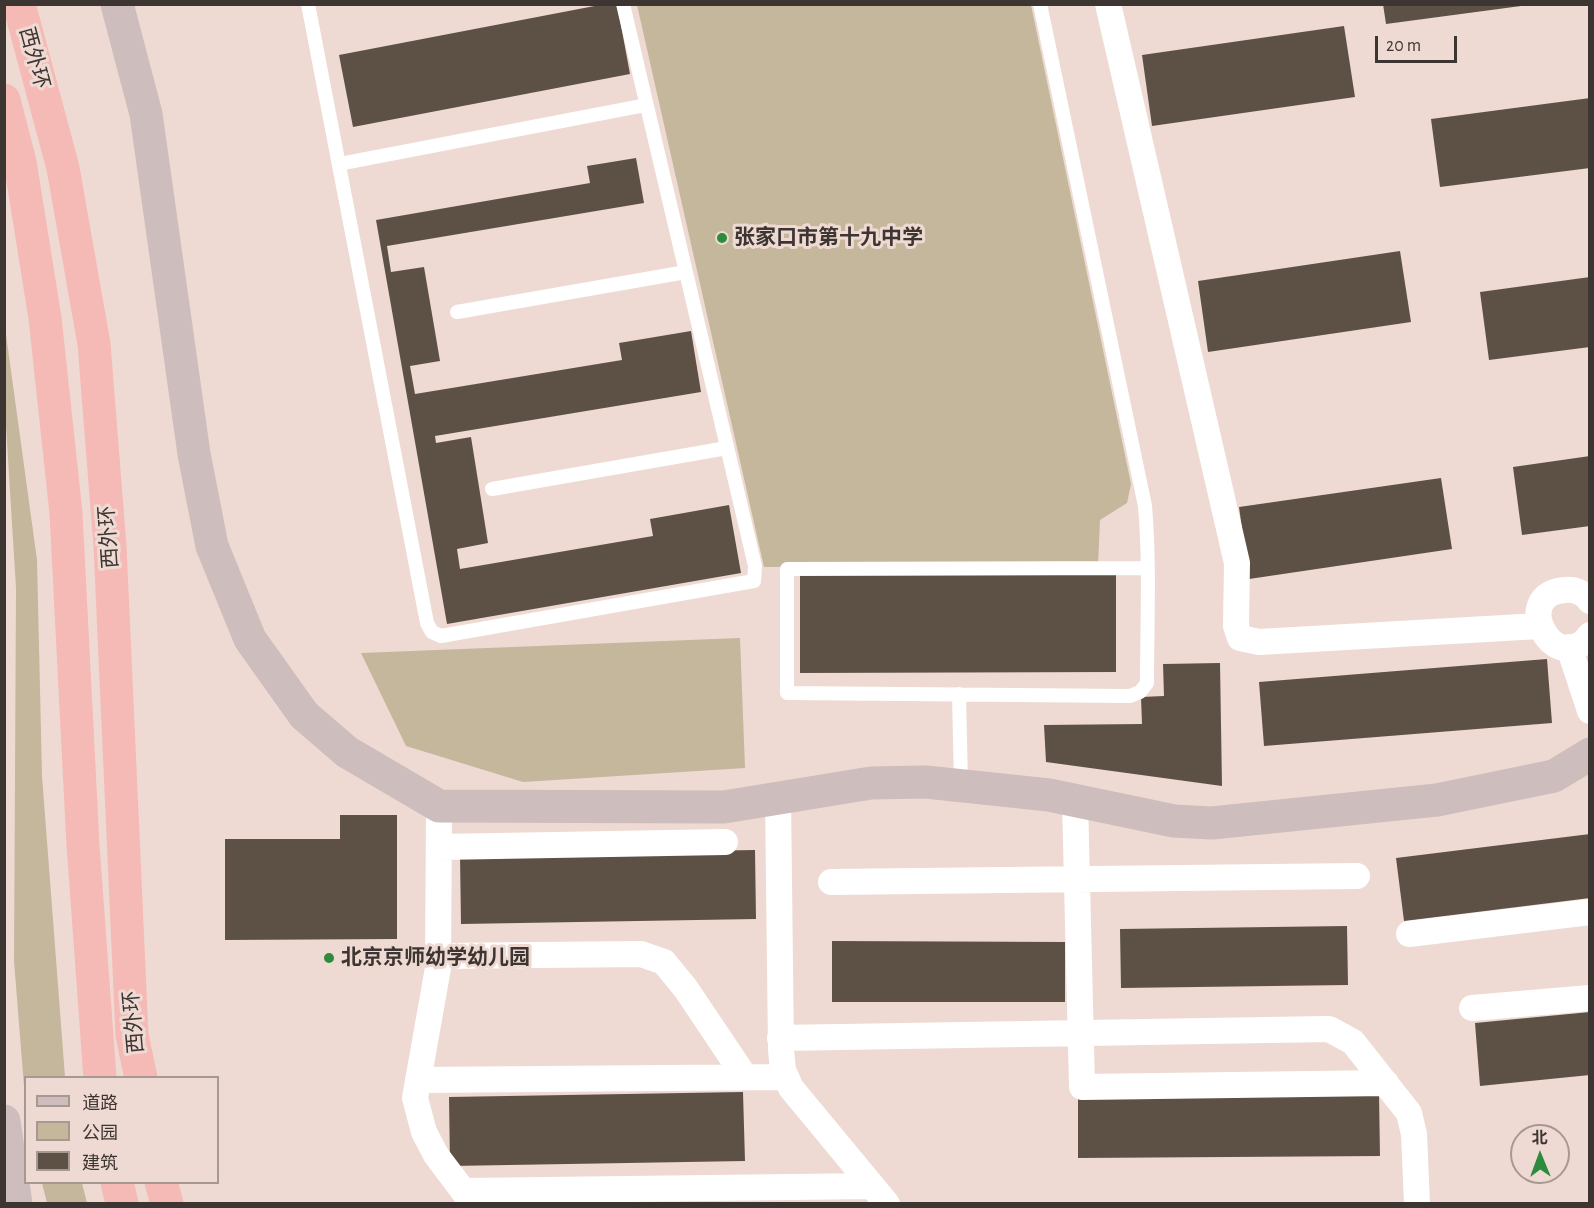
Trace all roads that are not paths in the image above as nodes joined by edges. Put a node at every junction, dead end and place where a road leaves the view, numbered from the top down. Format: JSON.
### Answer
{"nodes":[{"id":1,"x":19,"y":4,"type":"edge"},
{"id":2,"x":117,"y":4,"type":"edge"},
{"id":3,"x":308,"y":4,"type":"edge"},
{"id":4,"x":623,"y":4,"type":"edge"},
{"id":5,"x":1040,"y":4,"type":"edge"},
{"id":6,"x":1108,"y":4,"type":"edge"},
{"id":7,"x":4,"y":100,"type":"edge"},
{"id":8,"x":646,"y":105,"type":"junction"},
{"id":9,"x":339,"y":164,"type":"junction"},
{"id":10,"x":686,"y":272,"type":"junction"},
{"id":11,"x":457,"y":312,"type":"dead end"},
{"id":12,"x":727,"y":448,"type":"junction"},
{"id":13,"x":492,"y":489,"type":"dead end"},
{"id":14,"x":1147,"y":568,"type":"junction"},
{"id":15,"x":1590,"y":601,"type":"edge"},
{"id":16,"x":1539,"y":626,"type":"junction"},
{"id":17,"x":1579,"y":641,"type":"edge"},
{"id":18,"x":959,"y":694,"type":"junction"},
{"id":19,"x":1590,"y":711,"type":"edge"},
{"id":20,"x":1590,"y":754,"type":"edge"},
{"id":21,"x":961,"y":785,"type":"junction"},
{"id":22,"x":778,"y":798,"type":"junction"},
{"id":23,"x":1075,"y":801,"type":"junction"},
{"id":24,"x":439,"y":806,"type":"junction"},
{"id":25,"x":725,"y":842,"type":"dead end"},
{"id":26,"x":439,"y":847,"type":"junction"},
{"id":27,"x":1357,"y":876,"type":"dead end"},
{"id":28,"x":1077,"y":879,"type":"junction"},
{"id":29,"x":831,"y":882,"type":"dead end"},
{"id":30,"x":1590,"y":912,"type":"edge"},
{"id":31,"x":1409,"y":934,"type":"dead end"},
{"id":32,"x":438,"y":956,"type":"junction"},
{"id":33,"x":1590,"y":998,"type":"edge"},
{"id":34,"x":1472,"y":1008,"type":"dead end"},
{"id":35,"x":1080,"y":1032,"type":"junction"},
{"id":36,"x":780,"y":1038,"type":"junction"},
{"id":37,"x":100,"y":1076,"type":"edge"},
{"id":38,"x":141,"y":1076,"type":"edge"},
{"id":39,"x":745,"y":1077,"type":"junction"},
{"id":40,"x":786,"y":1077,"type":"junction"},
{"id":41,"x":418,"y":1080,"type":"junction"},
{"id":42,"x":1386,"y":1083,"type":"junction"},
{"id":43,"x":4,"y":1121,"type":"edge"},
{"id":44,"x":117,"y":1184,"type":"edge"},
{"id":45,"x":162,"y":1184,"type":"edge"},
{"id":46,"x":880,"y":1195,"type":"edge"},
{"id":47,"x":468,"y":1197,"type":"edge"},
{"id":48,"x":16,"y":1203,"type":"edge"},
{"id":49,"x":122,"y":1203,"type":"edge"},
{"id":50,"x":167,"y":1203,"type":"edge"},
{"id":51,"x":1417,"y":1203,"type":"edge"}],
"edges":[{"from":1,"to":38,"type":"highway","name":"西外环"},
{"from":2,"to":24,"type":"street"},
{"from":3,"to":9,"type":"lane"},
{"from":4,"to":8,"type":"lane"},
{"from":5,"to":14,"type":"lane"},
{"from":6,"to":16,"type":"street"},
{"from":7,"to":37,"type":"highway","name":"西外环"},
{"from":8,"to":9,"type":"lane"},
{"from":8,"to":10,"type":"lane"},
{"from":9,"to":12,"type":"lane"},
{"from":10,"to":11,"type":"lane"},
{"from":10,"to":12,"type":"lane"},
{"from":12,"to":13,"type":"lane"},
{"from":14,"to":18,"type":"lane"},
{"from":14,"to":18,"type":"lane"},
{"from":15,"to":16,"type":"street"},
{"from":16,"to":17,"type":"street"},
{"from":17,"to":19,"type":"street"},
{"from":18,"to":21,"type":"lane"},
{"from":20,"to":23,"type":"street"},
{"from":21,"to":22,"type":"street"},
{"from":21,"to":23,"type":"street"},
{"from":22,"to":24,"type":"street"},
{"from":22,"to":36,"type":"street"},
{"from":23,"to":28,"type":"street"},
{"from":24,"to":26,"type":"street"},
{"from":25,"to":26,"type":"street"},
{"from":26,"to":32,"type":"street"},
{"from":27,"to":28,"type":"street"},
{"from":28,"to":29,"type":"street"},
{"from":28,"to":35,"type":"street"},
{"from":30,"to":31,"type":"street"},
{"from":32,"to":39,"type":"street"},
{"from":32,"to":41,"type":"street"},
{"from":33,"to":34,"type":"street"},
{"from":35,"to":36,"type":"street"},
{"from":35,"to":42,"type":"street"},
{"from":35,"to":42,"type":"street"},
{"from":36,"to":40,"type":"street"},
{"from":39,"to":40,"type":"street"},
{"from":39,"to":41,"type":"street"},
{"from":40,"to":46,"type":"street"},
{"from":41,"to":47,"type":"street"},
{"from":42,"to":51,"type":"street"},
{"from":43,"to":48,"type":"street"},
{"from":44,"to":49,"type":"highway"},
{"from":45,"to":50,"type":"highway"},
{"from":46,"to":47,"type":"street"}]}
